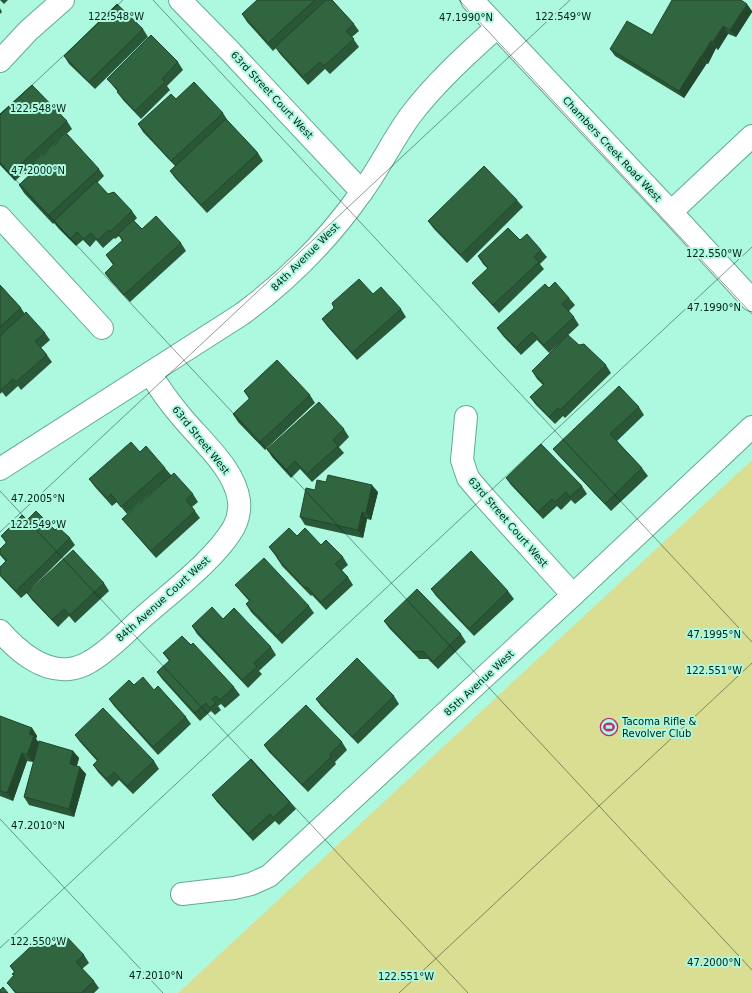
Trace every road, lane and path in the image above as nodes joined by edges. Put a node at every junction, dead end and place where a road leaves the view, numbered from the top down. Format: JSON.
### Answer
{"nodes":[{"id":1,"x":63,"y":0,"type":"edge"},
{"id":2,"x":180,"y":0,"type":"edge"},
{"id":3,"x":472,"y":0,"type":"edge"},
{"id":4,"x":497,"y":27,"type":"junction"},
{"id":5,"x":0,"y":61,"type":"edge"},
{"id":6,"x":752,"y":136,"type":"edge"},
{"id":7,"x":362,"y":192,"type":"junction"},
{"id":8,"x":671,"y":212,"type":"junction"},
{"id":9,"x":0,"y":217,"type":"edge"},
{"id":10,"x":752,"y":300,"type":"edge"},
{"id":11,"x":102,"y":328,"type":"dead end"},
{"id":12,"x":150,"y":373,"type":"junction"},
{"id":13,"x":466,"y":417,"type":"dead end"},
{"id":14,"x":752,"y":427,"type":"edge"},
{"id":15,"x":0,"y":468,"type":"edge"},
{"id":16,"x":240,"y":511,"type":"joint"},
{"id":17,"x":574,"y":595,"type":"junction"},
{"id":18,"x":0,"y":631,"type":"edge"},
{"id":19,"x":182,"y":894,"type":"dead end"}],
"edges":[{"from":1,"to":5,"type":"street"},
{"from":2,"to":7,"type":"street","name":"63rd Street Court West"},
{"from":3,"to":4,"type":"street","name":"Chambers Creek Road West"},
{"from":4,"to":7,"type":"street","name":"84th Avenue West"},
{"from":4,"to":8,"type":"street","name":"Chambers Creek Road West"},
{"from":6,"to":8,"type":"street"},
{"from":7,"to":12,"type":"street","name":"84th Avenue West"},
{"from":8,"to":10,"type":"street","name":"Chambers Creek Road West"},
{"from":9,"to":11,"type":"street"},
{"from":12,"to":15,"type":"street","name":"84th Avenue West"},
{"from":12,"to":16,"type":"street","name":"63rd Street West"},
{"from":13,"to":17,"type":"street","name":"63rd Street Court West"},
{"from":14,"to":17,"type":"street","name":"85th Avenue West"},
{"from":16,"to":18,"type":"street","name":"84th Avenue Court West"},
{"from":17,"to":19,"type":"street","name":"85th Avenue West"}]}
